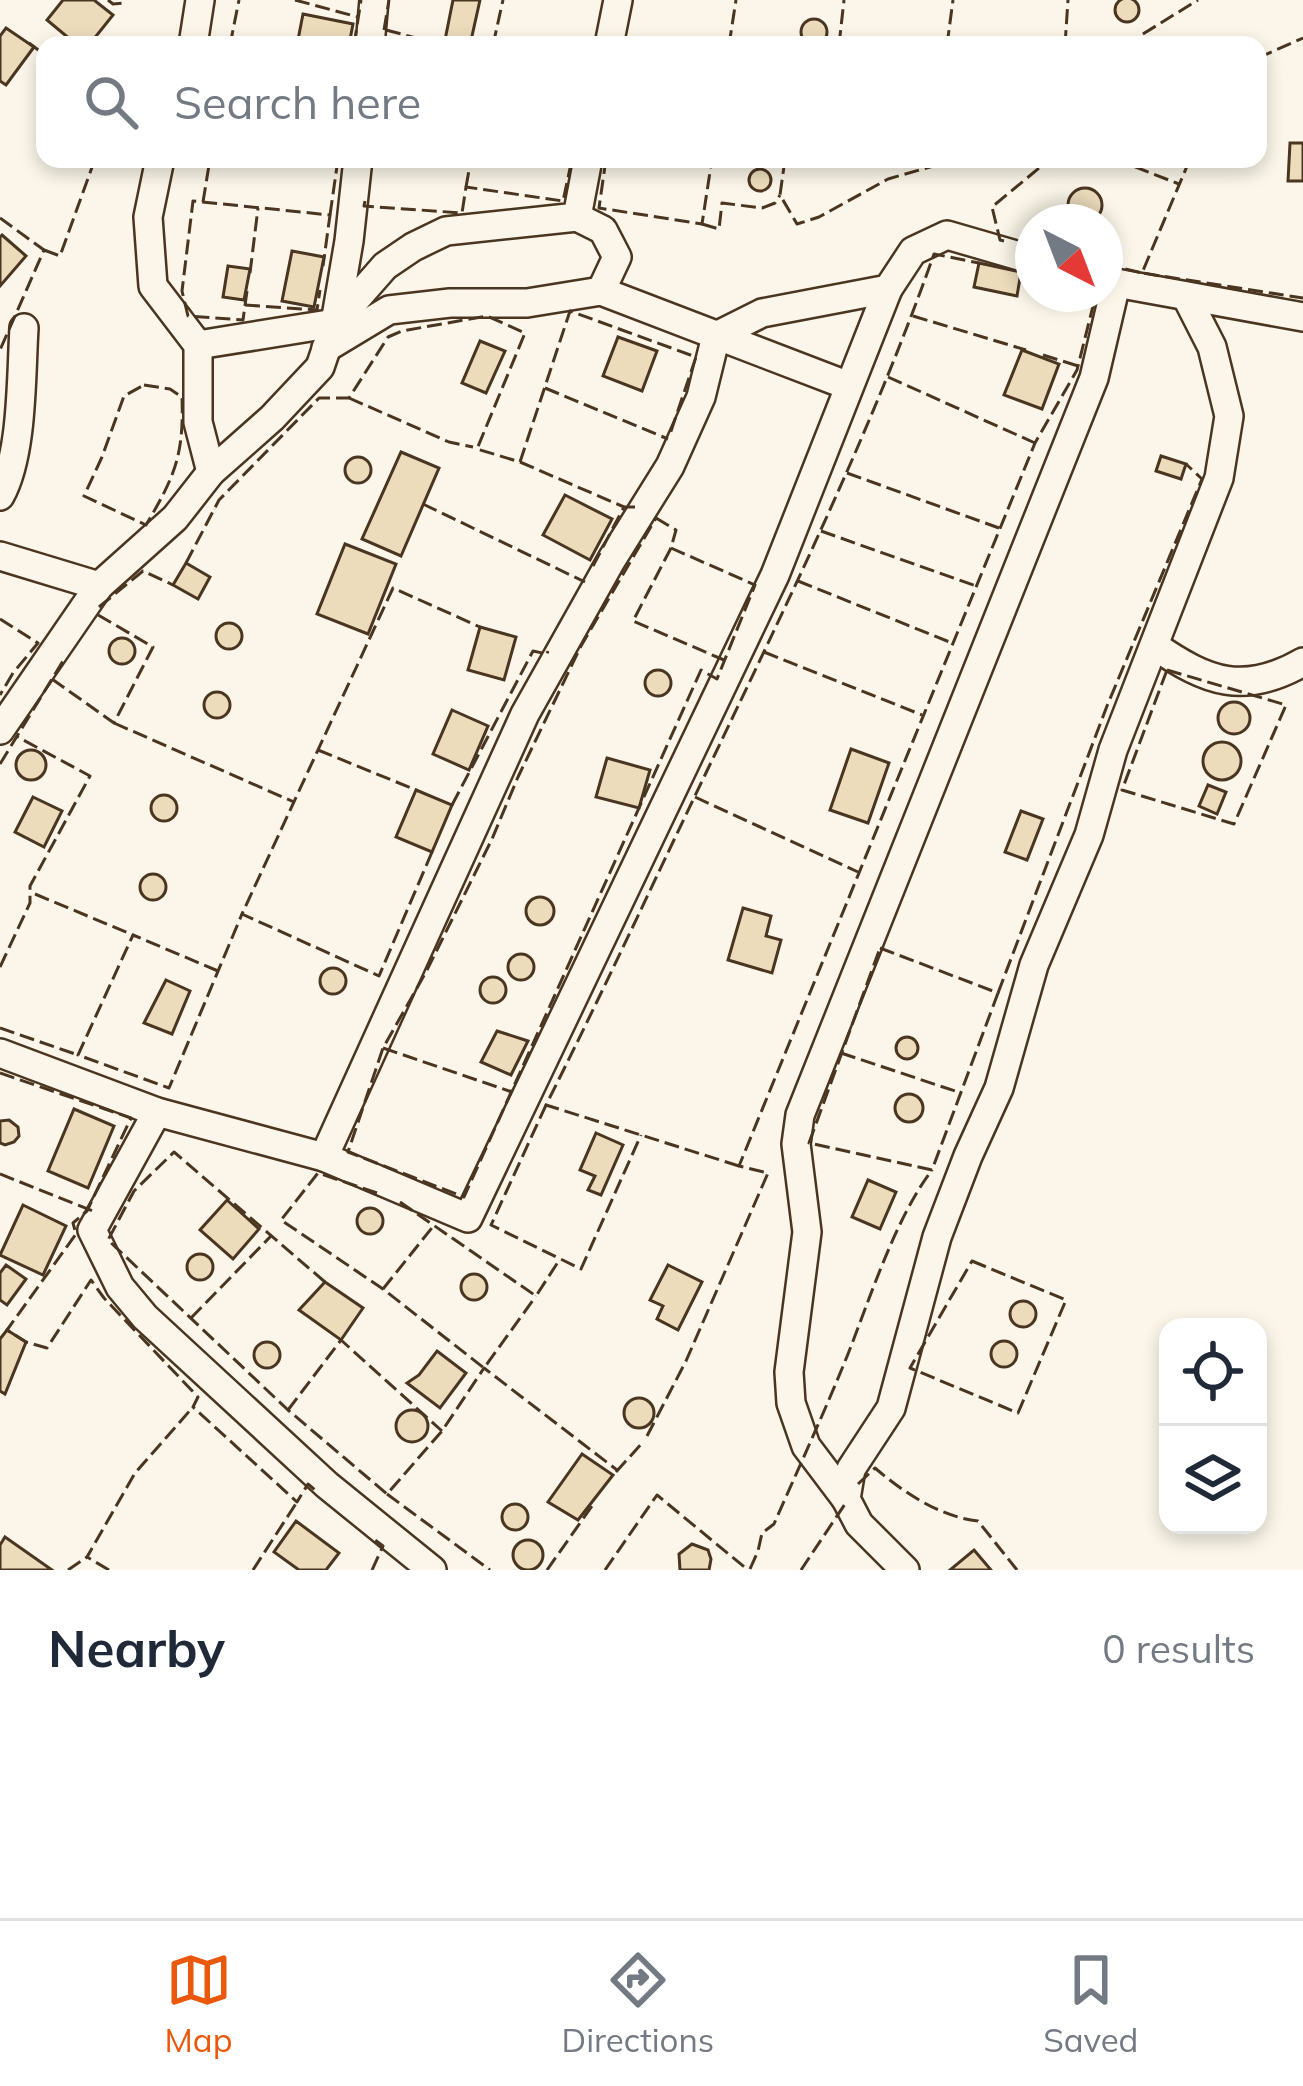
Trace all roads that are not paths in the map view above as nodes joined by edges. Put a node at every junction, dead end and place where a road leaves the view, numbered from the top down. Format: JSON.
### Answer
{"nodes":[{"id":1,"x":200,"y":0,"type":"edge"},
{"id":2,"x":374,"y":0,"type":"edge"},
{"id":3,"x":618,"y":0,"type":"edge"},
{"id":4,"x":195,"y":36,"type":"edge"},
{"id":5,"x":371,"y":36,"type":"edge"},
{"id":6,"x":611,"y":36,"type":"edge"},
{"id":7,"x":158,"y":168,"type":"edge"},
{"id":8,"x":357,"y":168,"type":"edge"},
{"id":9,"x":586,"y":168,"type":"edge"},
{"id":10,"x":577,"y":217,"type":"junction"},
{"id":11,"x":1015,"y":255,"type":"edge"},
{"id":12,"x":1123,"y":285,"type":"edge"},
{"id":13,"x":887,"y":289,"type":"junction"},
{"id":14,"x":601,"y":292,"type":"junction"},
{"id":15,"x":1186,"y":296,"type":"junction"},
{"id":16,"x":1106,"y":312,"type":"edge"},
{"id":17,"x":1303,"y":317,"type":"edge"},
{"id":18,"x":24,"y":328,"type":"dead end"},
{"id":19,"x":716,"y":335,"type":"junction"},
{"id":20,"x":331,"y":336,"type":"junction"},
{"id":21,"x":198,"y":345,"type":"junction"},
{"id":22,"x":849,"y":386,"type":"junction"},
{"id":23,"x":211,"y":472,"type":"junction"},
{"id":24,"x":0,"y":496,"type":"edge"},
{"id":25,"x":0,"y":556,"type":"edge"},
{"id":26,"x":99,"y":586,"type":"junction"},
{"id":27,"x":1155,"y":646,"type":"junction"},
{"id":28,"x":1303,"y":662,"type":"edge"},
{"id":29,"x":0,"y":730,"type":"edge"},
{"id":30,"x":0,"y":1053,"type":"edge"},
{"id":31,"x":157,"y":1112,"type":"junction"},
{"id":32,"x":324,"y":1157,"type":"junction"},
{"id":33,"x":846,"y":1499,"type":"junction"},
{"id":34,"x":432,"y":1570,"type":"edge"},
{"id":35,"x":905,"y":1570,"type":"edge"}],
"edges":[{"from":1,"to":4,"type":"street"},
{"from":2,"to":5,"type":"street"},
{"from":3,"to":6,"type":"street"},
{"from":7,"to":21,"type":"street"},
{"from":8,"to":20,"type":"street"},
{"from":9,"to":10,"type":"street"},
{"from":10,"to":14,"type":"street"},
{"from":10,"to":20,"type":"street"},
{"from":11,"to":13,"type":"street"},
{"from":12,"to":15,"type":"street"},
{"from":13,"to":19,"type":"street"},
{"from":13,"to":22,"type":"street"},
{"from":14,"to":19,"type":"street"},
{"from":14,"to":20,"type":"street"},
{"from":15,"to":17,"type":"street"},
{"from":15,"to":27,"type":"street"},
{"from":16,"to":33,"type":"street"},
{"from":18,"to":24,"type":"street"},
{"from":19,"to":22,"type":"street"},
{"from":19,"to":32,"type":"street"},
{"from":20,"to":21,"type":"street"},
{"from":20,"to":23,"type":"street"},
{"from":21,"to":23,"type":"street"},
{"from":22,"to":32,"type":"street"},
{"from":23,"to":26,"type":"street"},
{"from":25,"to":26,"type":"street"},
{"from":26,"to":29,"type":"street"},
{"from":27,"to":28,"type":"street"},
{"from":27,"to":33,"type":"street"},
{"from":30,"to":31,"type":"street"},
{"from":31,"to":32,"type":"street"},
{"from":31,"to":34,"type":"street"},
{"from":33,"to":35,"type":"street"}]}
